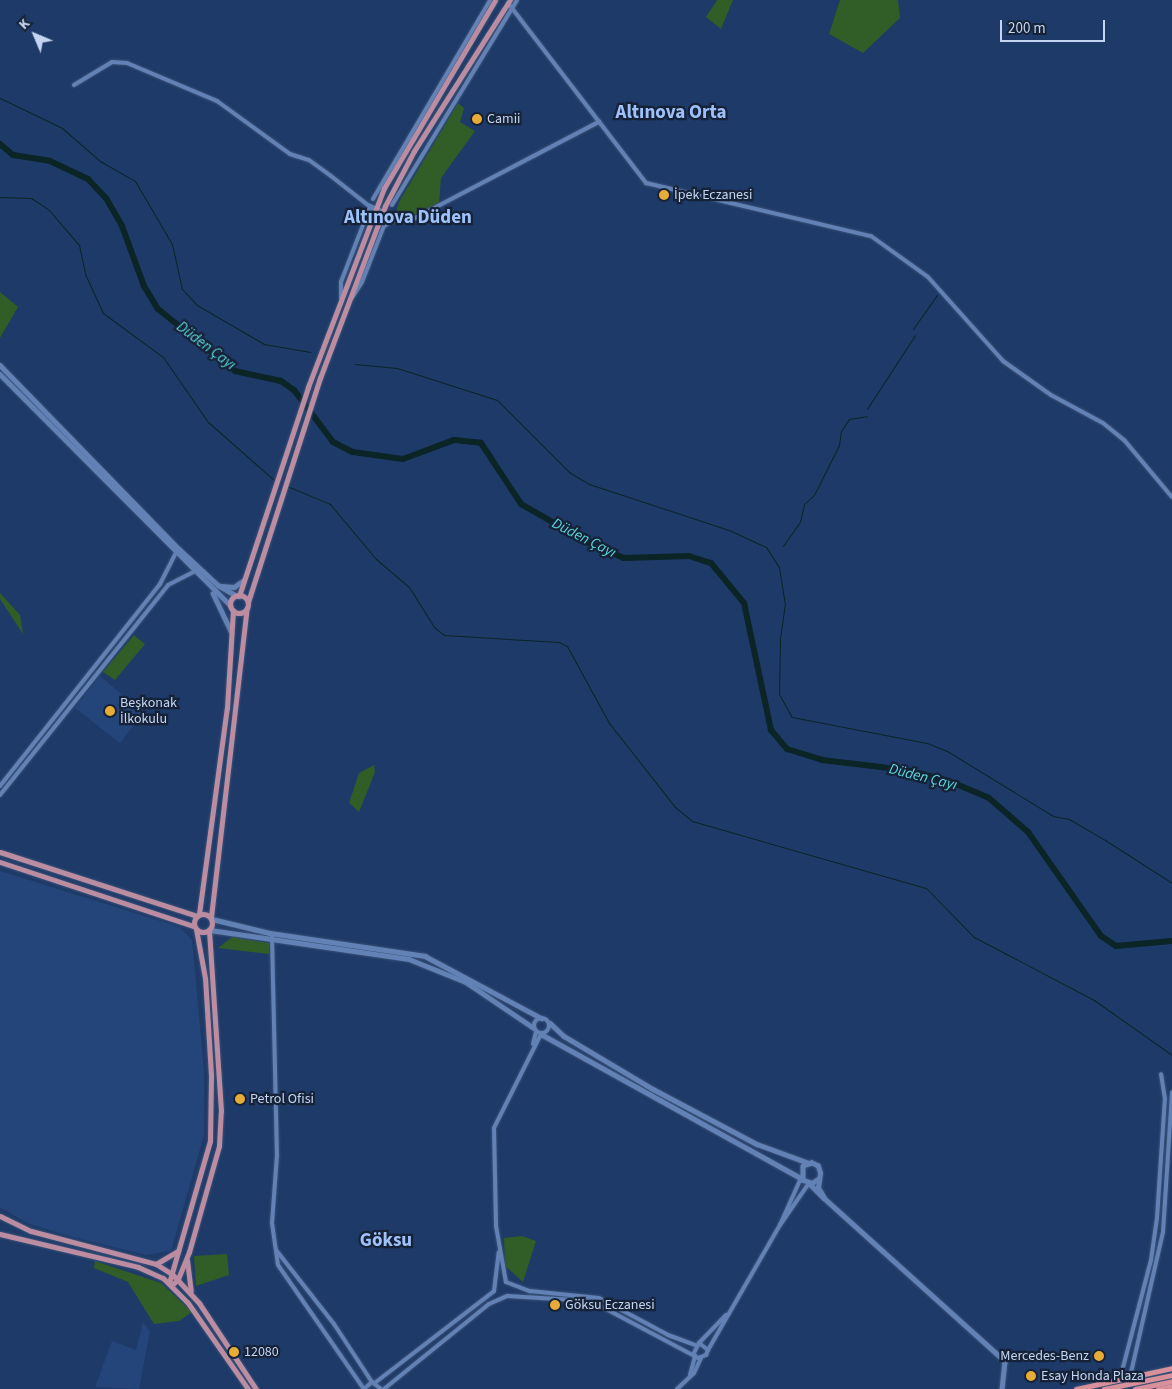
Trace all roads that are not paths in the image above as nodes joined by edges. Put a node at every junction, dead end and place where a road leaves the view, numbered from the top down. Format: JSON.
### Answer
{"nodes":[{"id":1,"x":490,"y":0,"type":"edge"},
{"id":2,"x":495,"y":0,"type":"edge"},
{"id":3,"x":516,"y":0,"type":"edge"},
{"id":4,"x":509,"y":4,"type":"edge"},
{"id":5,"x":74,"y":85,"type":"dead end"},
{"id":6,"x":599,"y":122,"type":"junction"},
{"id":7,"x":391,"y":163,"type":"junction"},
{"id":8,"x":410,"y":171,"type":"junction"},
{"id":9,"x":392,"y":174,"type":"junction"},
{"id":10,"x":400,"y":175,"type":"junction"},
{"id":11,"x":373,"y":199,"type":"dead end"},
{"id":12,"x":392,"y":205,"type":"dead end"},
{"id":13,"x":369,"y":206,"type":"junction"},
{"id":14,"x":376,"y":209,"type":"junction"},
{"id":15,"x":382,"y":213,"type":"junction"},
{"id":16,"x":401,"y":219,"type":"junction"},
{"id":17,"x":394,"y":220,"type":"junction"},
{"id":18,"x":341,"y":298,"type":"junction"},
{"id":19,"x":347,"y":303,"type":"junction"},
{"id":20,"x":0,"y":365,"type":"edge"},
{"id":21,"x":0,"y":374,"type":"edge"},
{"id":22,"x":1172,"y":497,"type":"edge"},
{"id":23,"x":175,"y":554,"type":"junction"},
{"id":24,"x":193,"y":572,"type":"junction"},
{"id":25,"x":245,"y":580,"type":"junction"},
{"id":26,"x":218,"y":585,"type":"junction"},
{"id":27,"x":210,"y":587,"type":"junction"},
{"id":28,"x":238,"y":596,"type":"junction"},
{"id":29,"x":247,"y":605,"type":"junction"},
{"id":30,"x":232,"y":608,"type":"junction"},
{"id":31,"x":234,"y":639,"type":"junction"},
{"id":32,"x":0,"y":786,"type":"edge"},
{"id":33,"x":0,"y":795,"type":"edge"},
{"id":34,"x":0,"y":852,"type":"edge"},
{"id":35,"x":0,"y":862,"type":"edge"},
{"id":36,"x":198,"y":915,"type":"junction"},
{"id":37,"x":211,"y":918,"type":"junction"},
{"id":38,"x":195,"y":928,"type":"junction"},
{"id":39,"x":209,"y":930,"type":"junction"},
{"id":40,"x":272,"y":937,"type":"junction"},
{"id":41,"x":541,"y":1018,"type":"junction"},
{"id":42,"x":550,"y":1023,"type":"junction"},
{"id":43,"x":538,"y":1032,"type":"junction"},
{"id":44,"x":1161,"y":1074,"type":"dead end"},
{"id":45,"x":1172,"y":1092,"type":"edge"},
{"id":46,"x":808,"y":1163,"type":"junction"},
{"id":47,"x":801,"y":1178,"type":"junction"},
{"id":48,"x":818,"y":1179,"type":"junction"},
{"id":49,"x":809,"y":1183,"type":"junction"},
{"id":50,"x":824,"y":1198,"type":"junction"},
{"id":51,"x":0,"y":1216,"type":"edge"},
{"id":52,"x":780,"y":1225,"type":"junction"},
{"id":53,"x":0,"y":1234,"type":"edge"},
{"id":54,"x":180,"y":1249,"type":"junction"},
{"id":55,"x":276,"y":1250,"type":"junction"},
{"id":56,"x":499,"y":1252,"type":"junction"},
{"id":57,"x":187,"y":1256,"type":"junction"},
{"id":58,"x":156,"y":1264,"type":"junction"},
{"id":59,"x":172,"y":1274,"type":"junction"},
{"id":60,"x":178,"y":1279,"type":"junction"},
{"id":61,"x":170,"y":1284,"type":"junction"},
{"id":62,"x":496,"y":1284,"type":"junction"},
{"id":63,"x":508,"y":1284,"type":"junction"},
{"id":64,"x":494,"y":1291,"type":"junction"},
{"id":65,"x":191,"y":1292,"type":"junction"},
{"id":66,"x":507,"y":1296,"type":"junction"},
{"id":67,"x":502,"y":1297,"type":"junction"},
{"id":68,"x":726,"y":1315,"type":"junction"},
{"id":69,"x":698,"y":1344,"type":"junction"},
{"id":70,"x":708,"y":1350,"type":"junction"},
{"id":71,"x":695,"y":1355,"type":"junction"},
{"id":72,"x":701,"y":1358,"type":"junction"},
{"id":73,"x":1172,"y":1368,"type":"edge"},
{"id":74,"x":690,"y":1375,"type":"junction"},
{"id":75,"x":1172,"y":1375,"type":"edge"},
{"id":76,"x":1130,"y":1377,"type":"junction"},
{"id":77,"x":1120,"y":1379,"type":"junction"},
{"id":78,"x":374,"y":1382,"type":"junction"},
{"id":79,"x":1172,"y":1382,"type":"edge"},
{"id":80,"x":1172,"y":1386,"type":"edge"},
{"id":81,"x":248,"y":1389,"type":"edge"},
{"id":82,"x":256,"y":1389,"type":"edge"},
{"id":83,"x":364,"y":1389,"type":"edge"},
{"id":84,"x":383,"y":1389,"type":"edge"},
{"id":85,"x":677,"y":1389,"type":"edge"},
{"id":86,"x":1002,"y":1389,"type":"edge"},
{"id":87,"x":1076,"y":1389,"type":"edge"},
{"id":88,"x":1104,"y":1389,"type":"edge"},
{"id":89,"x":1135,"y":1389,"type":"edge"},
{"id":90,"x":1158,"y":1389,"type":"edge"}],
"edges":[{"from":1,"to":7,"type":"street"},
{"from":2,"to":4,"type":"main road"},
{"from":2,"to":9,"type":"main road"},
{"from":3,"to":4,"type":"street"},
{"from":4,"to":6,"type":"street"},
{"from":4,"to":8,"type":"street"},
{"from":4,"to":10,"type":"main road"},
{"from":5,"to":13,"type":"street"},
{"from":6,"to":16,"type":"street"},
{"from":6,"to":22,"type":"street"},
{"from":7,"to":9,"type":"street"},
{"from":7,"to":11,"type":"street"},
{"from":8,"to":10,"type":"street"},
{"from":8,"to":12,"type":"street"},
{"from":9,"to":14,"type":"main road"},
{"from":10,"to":15,"type":"main road"},
{"from":13,"to":14,"type":"street"},
{"from":13,"to":18,"type":"street"},
{"from":14,"to":15,"type":"street"},
{"from":14,"to":18,"type":"main road"},
{"from":15,"to":16,"type":"street"},
{"from":15,"to":17,"type":"street"},
{"from":15,"to":19,"type":"main road"},
{"from":16,"to":17,"type":"street"},
{"from":17,"to":19,"type":"street"},
{"from":18,"to":25,"type":"main road"},
{"from":19,"to":29,"type":"main road"},
{"from":20,"to":26,"type":"main road"},
{"from":21,"to":23,"type":"main road"},
{"from":23,"to":24,"type":"main road"},
{"from":23,"to":32,"type":"street"},
{"from":24,"to":27,"type":"main road"},
{"from":24,"to":33,"type":"street"},
{"from":25,"to":26,"type":"main road"},
{"from":25,"to":28,"type":"main road"},
{"from":26,"to":28,"type":"main road"},
{"from":27,"to":30,"type":"main road"},
{"from":27,"to":31,"type":"main road"},
{"from":28,"to":29,"type":"main road"},
{"from":28,"to":30,"type":"main road"},
{"from":29,"to":30,"type":"main road"},
{"from":29,"to":37,"type":"main road"},
{"from":30,"to":31,"type":"main road"},
{"from":31,"to":36,"type":"main road"},
{"from":34,"to":36,"type":"main road"},
{"from":35,"to":38,"type":"main road"},
{"from":36,"to":37,"type":"main road"},
{"from":36,"to":38,"type":"main road"},
{"from":37,"to":39,"type":"main road"},
{"from":37,"to":41,"type":"main road"},
{"from":38,"to":39,"type":"main road"},
{"from":38,"to":54,"type":"main road"},
{"from":39,"to":40,"type":"main road"},
{"from":39,"to":57,"type":"main road"},
{"from":40,"to":43,"type":"main road"},
{"from":40,"to":55,"type":"street"},
{"from":41,"to":42,"type":"main road"},
{"from":41,"to":43,"type":"main road"},
{"from":42,"to":43,"type":"main road"},
{"from":42,"to":46,"type":"main road"},
{"from":43,"to":47,"type":"main road"},
{"from":43,"to":56,"type":"street"},
{"from":44,"to":77,"type":"street"},
{"from":45,"to":76,"type":"street"},
{"from":46,"to":47,"type":"main road"},
{"from":46,"to":48,"type":"main road"},
{"from":47,"to":49,"type":"main road"},
{"from":47,"to":52,"type":"street"},
{"from":48,"to":49,"type":"main road"},
{"from":48,"to":50,"type":"main road"},
{"from":49,"to":50,"type":"main road"},
{"from":49,"to":52,"type":"street"},
{"from":50,"to":86,"type":"main road"},
{"from":51,"to":58,"type":"main road"},
{"from":52,"to":68,"type":"street"},
{"from":53,"to":61,"type":"main road"},
{"from":54,"to":58,"type":"main road"},
{"from":54,"to":59,"type":"main road"},
{"from":55,"to":78,"type":"street"},
{"from":55,"to":83,"type":"street"},
{"from":56,"to":62,"type":"street"},
{"from":56,"to":63,"type":"street"},
{"from":57,"to":60,"type":"main road"},
{"from":57,"to":65,"type":"main road"},
{"from":58,"to":59,"type":"main road"},
{"from":59,"to":60,"type":"main road"},
{"from":59,"to":61,"type":"main road"},
{"from":60,"to":61,"type":"main road"},
{"from":60,"to":65,"type":"main road"},
{"from":61,"to":81,"type":"main road"},
{"from":62,"to":63,"type":"street"},
{"from":62,"to":64,"type":"street"},
{"from":63,"to":66,"type":"street"},
{"from":63,"to":69,"type":"street"},
{"from":64,"to":67,"type":"street"},
{"from":64,"to":78,"type":"street"},
{"from":65,"to":82,"type":"main road"},
{"from":66,"to":67,"type":"street"},
{"from":66,"to":71,"type":"street"},
{"from":67,"to":84,"type":"street"},
{"from":68,"to":69,"type":"street"},
{"from":68,"to":70,"type":"street"},
{"from":69,"to":70,"type":"street"},
{"from":69,"to":71,"type":"street"},
{"from":70,"to":72,"type":"street"},
{"from":71,"to":72,"type":"street"},
{"from":71,"to":74,"type":"street"},
{"from":72,"to":74,"type":"street"},
{"from":73,"to":76,"type":"highway"},
{"from":74,"to":85,"type":"street"},
{"from":75,"to":88,"type":"highway"},
{"from":76,"to":77,"type":"highway"},
{"from":77,"to":87,"type":"highway"},
{"from":78,"to":83,"type":"street"},
{"from":78,"to":84,"type":"street"},
{"from":79,"to":89,"type":"highway"},
{"from":80,"to":90,"type":"highway"}]}
